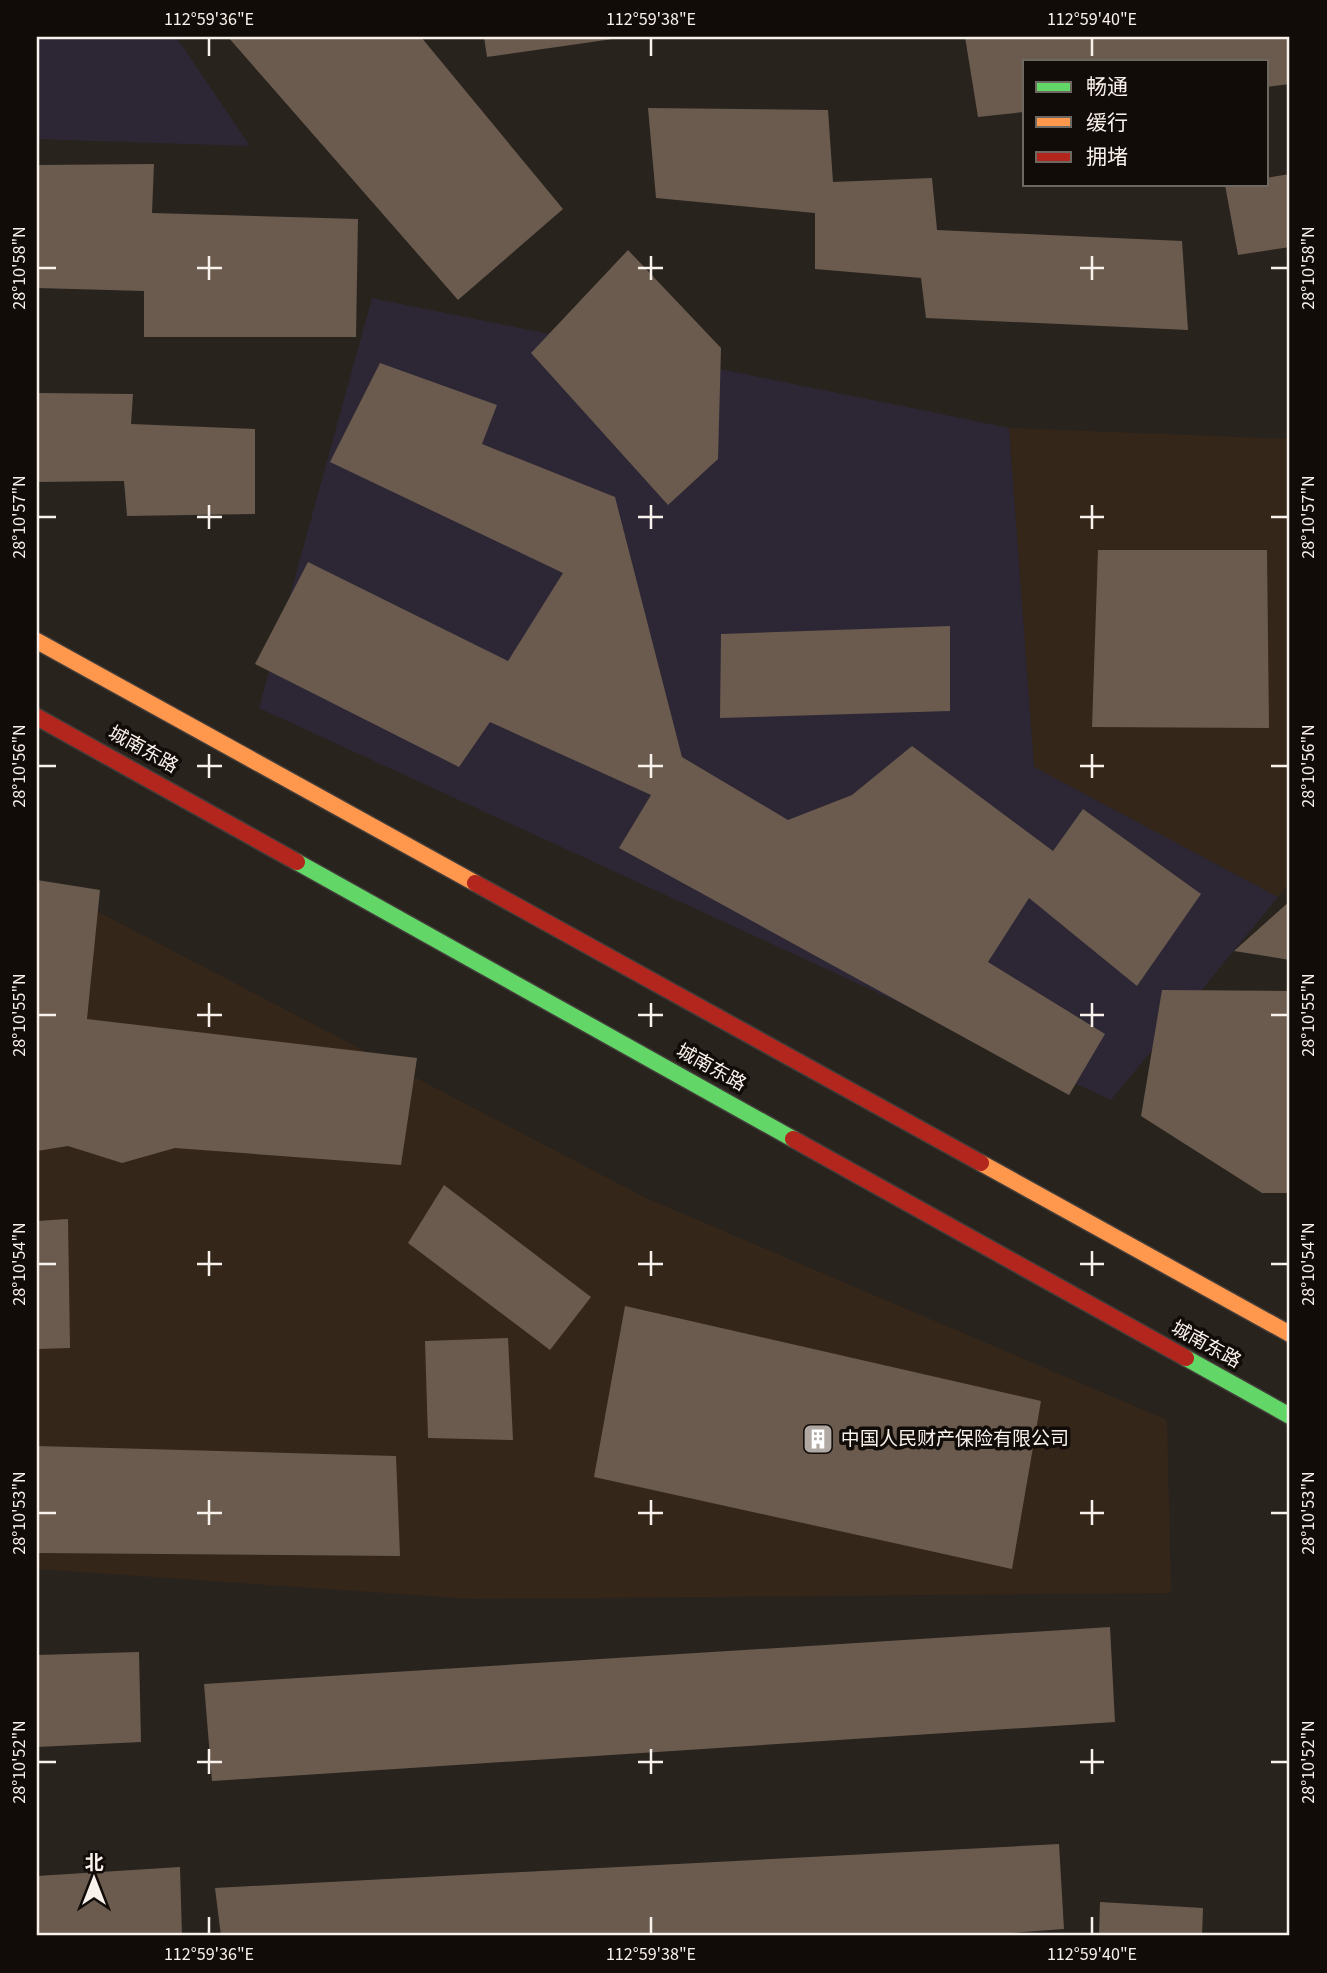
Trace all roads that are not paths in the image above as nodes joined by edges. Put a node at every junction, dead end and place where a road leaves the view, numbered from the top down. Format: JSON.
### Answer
{"nodes":[{"id":1,"x":37,"y":641,"type":"edge"},
{"id":2,"x":37,"y":717,"type":"edge"},
{"id":3,"x":1290,"y":1334,"type":"edge"},
{"id":4,"x":1290,"y":1416,"type":"edge"}],
"edges":[{"from":1,"to":3,"type":"main road"},
{"from":2,"to":4,"type":"main road","name":"城南东路"}]}
